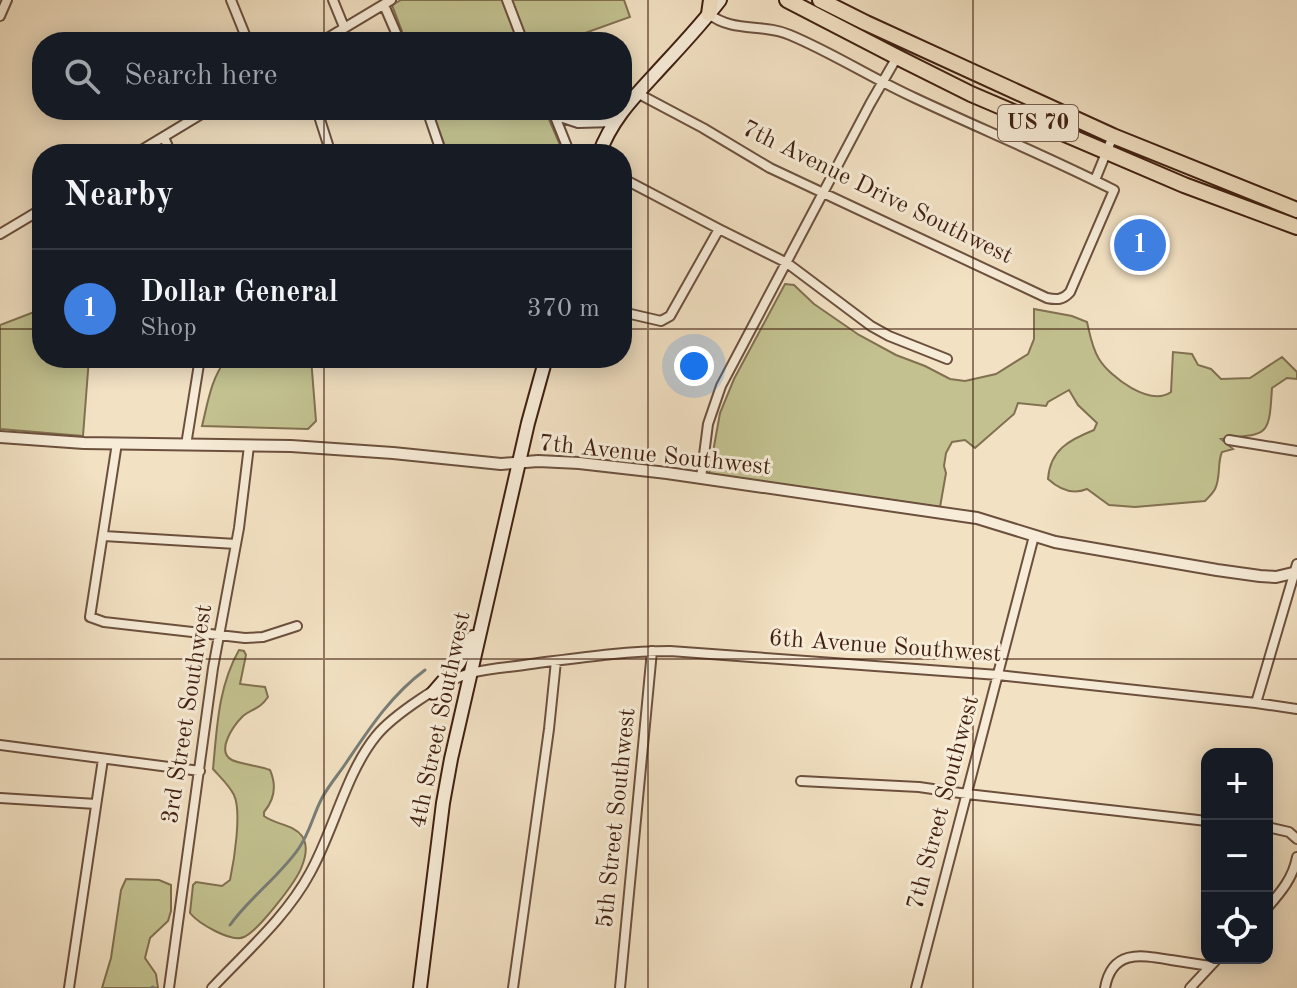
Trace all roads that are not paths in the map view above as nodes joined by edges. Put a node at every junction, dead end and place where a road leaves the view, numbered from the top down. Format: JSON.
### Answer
{"nodes":[{"id":1,"x":7,"y":0,"type":"edge"},
{"id":2,"x":231,"y":0,"type":"edge"},
{"id":3,"x":333,"y":0,"type":"edge"},
{"id":4,"x":507,"y":0,"type":"edge"},
{"id":5,"x":720,"y":0,"type":"edge"},
{"id":6,"x":787,"y":0,"type":"edge"},
{"id":7,"x":820,"y":0,"type":"edge"},
{"id":8,"x":388,"y":2,"type":"edge"},
{"id":9,"x":710,"y":7,"type":"edge"},
{"id":10,"x":0,"y":16,"type":"edge"},
{"id":11,"x":344,"y":27,"type":"junction"},
{"id":12,"x":244,"y":32,"type":"edge"},
{"id":13,"x":336,"y":32,"type":"edge"},
{"id":14,"x":397,"y":32,"type":"edge"},
{"id":15,"x":519,"y":32,"type":"edge"},
{"id":16,"x":897,"y":57,"type":"junction"},
{"id":17,"x":882,"y":82,"type":"junction"},
{"id":18,"x":637,"y":93,"type":"junction"},
{"id":19,"x":632,"y":99,"type":"edge"},
{"id":20,"x":192,"y":120,"type":"edge"},
{"id":21,"x":320,"y":120,"type":"edge"},
{"id":22,"x":430,"y":120,"type":"edge"},
{"id":23,"x":556,"y":120,"type":"edge"},
{"id":24,"x":571,"y":120,"type":"edge"},
{"id":25,"x":614,"y":122,"type":"joint"},
{"id":26,"x":1113,"y":136,"type":"junction"},
{"id":27,"x":164,"y":137,"type":"junction"},
{"id":28,"x":152,"y":144,"type":"edge"},
{"id":29,"x":167,"y":144,"type":"edge"},
{"id":30,"x":328,"y":144,"type":"edge"},
{"id":31,"x":439,"y":144,"type":"edge"},
{"id":32,"x":566,"y":144,"type":"edge"},
{"id":33,"x":604,"y":144,"type":"edge"},
{"id":34,"x":1107,"y":152,"type":"junction"},
{"id":35,"x":1095,"y":180,"type":"junction"},
{"id":36,"x":632,"y":183,"type":"edge"},
{"id":37,"x":824,"y":193,"type":"junction"},
{"id":38,"x":1297,"y":210,"type":"edge"},
{"id":39,"x":32,"y":215,"type":"edge"},
{"id":40,"x":1297,"y":227,"type":"edge"},
{"id":41,"x":719,"y":229,"type":"junction"},
{"id":42,"x":0,"y":234,"type":"edge"},
{"id":43,"x":787,"y":263,"type":"junction"},
{"id":44,"x":632,"y":314,"type":"edge"},
{"id":45,"x":947,"y":359,"type":"dead end"},
{"id":46,"x":198,"y":368,"type":"edge"},
{"id":47,"x":544,"y":368,"type":"edge"},
{"id":48,"x":0,"y":437,"type":"edge"},
{"id":49,"x":1229,"y":440,"type":"dead end"},
{"id":50,"x":117,"y":443,"type":"junction"},
{"id":51,"x":186,"y":445,"type":"junction"},
{"id":52,"x":249,"y":446,"type":"junction"},
{"id":53,"x":1297,"y":451,"type":"edge"},
{"id":54,"x":520,"y":463,"type":"junction"},
{"id":55,"x":701,"y":478,"type":"junction"},
{"id":56,"x":104,"y":536,"type":"junction"},
{"id":57,"x":1034,"y":536,"type":"junction"},
{"id":58,"x":236,"y":544,"type":"junction"},
{"id":59,"x":1296,"y":569,"type":"edge"},
{"id":60,"x":486,"y":609,"type":"junction"},
{"id":61,"x":297,"y":626,"type":"dead end"},
{"id":62,"x":219,"y":636,"type":"junction"},
{"id":63,"x":652,"y":651,"type":"junction"},
{"id":64,"x":556,"y":661,"type":"junction"},
{"id":65,"x":470,"y":673,"type":"junction"},
{"id":66,"x":998,"y":675,"type":"junction"},
{"id":67,"x":433,"y":693,"type":"junction"},
{"id":68,"x":1256,"y":703,"type":"junction"},
{"id":69,"x":1297,"y":709,"type":"edge"},
{"id":70,"x":0,"y":745,"type":"edge"},
{"id":71,"x":103,"y":759,"type":"junction"},
{"id":72,"x":200,"y":771,"type":"junction"},
{"id":73,"x":801,"y":781,"type":"dead end"},
{"id":74,"x":967,"y":794,"type":"junction"},
{"id":75,"x":0,"y":798,"type":"edge"},
{"id":76,"x":96,"y":804,"type":"junction"},
{"id":77,"x":1201,"y":820,"type":"edge"},
{"id":78,"x":1273,"y":828,"type":"edge"},
{"id":79,"x":1297,"y":839,"type":"edge"},
{"id":80,"x":1297,"y":857,"type":"edge"},
{"id":81,"x":1273,"y":901,"type":"edge"},
{"id":82,"x":1210,"y":966,"type":"joint"},
{"id":83,"x":69,"y":988,"type":"edge"},
{"id":84,"x":169,"y":988,"type":"edge"},
{"id":85,"x":212,"y":988,"type":"edge"},
{"id":86,"x":420,"y":988,"type":"edge"},
{"id":87,"x":513,"y":988,"type":"edge"},
{"id":88,"x":620,"y":988,"type":"edge"},
{"id":89,"x":916,"y":988,"type":"edge"},
{"id":90,"x":1105,"y":988,"type":"edge"},
{"id":91,"x":1190,"y":988,"type":"edge"}],
"edges":[{"from":1,"to":10,"type":"street"},
{"from":2,"to":12,"type":"street"},
{"from":3,"to":11,"type":"street"},
{"from":4,"to":15,"type":"street"},
{"from":5,"to":9,"type":"main road"},
{"from":6,"to":16,"type":"main road","number":"US 70"},
{"from":7,"to":26,"type":"main road","number":"US 70"},
{"from":8,"to":11,"type":"street"},
{"from":8,"to":14,"type":"street"},
{"from":9,"to":17,"type":"street"},
{"from":9,"to":18,"type":"main road"},
{"from":11,"to":13,"type":"street"},
{"from":16,"to":17,"type":"street"},
{"from":16,"to":34,"type":"main road","number":"US 70"},
{"from":17,"to":35,"type":"street"},
{"from":17,"to":37,"type":"street"},
{"from":18,"to":19,"type":"main road"},
{"from":18,"to":37,"type":"street","name":"7th Avenue Drive Southwest"},
{"from":20,"to":27,"type":"street"},
{"from":21,"to":30,"type":"street"},
{"from":22,"to":31,"type":"street"},
{"from":23,"to":32,"type":"street"},
{"from":24,"to":25,"type":"street"},
{"from":25,"to":33,"type":"main road"},
{"from":26,"to":34,"type":"street"},
{"from":26,"to":38,"type":"main road","number":"US 70"},
{"from":27,"to":28,"type":"street"},
{"from":27,"to":29,"type":"street"},
{"from":34,"to":35,"type":"street"},
{"from":34,"to":40,"type":"main road","number":"US 70"},
{"from":35,"to":37,"type":"street","name":"7th Avenue Drive Southwest"},
{"from":36,"to":41,"type":"street"},
{"from":37,"to":43,"type":"street"},
{"from":39,"to":42,"type":"street"},
{"from":41,"to":43,"type":"street"},
{"from":41,"to":44,"type":"street"},
{"from":43,"to":45,"type":"street"},
{"from":43,"to":55,"type":"street"},
{"from":46,"to":51,"type":"street"},
{"from":47,"to":54,"type":"main road","name":"4th Street Southwest"},
{"from":48,"to":50,"type":"street","name":"7th Avenue Southwest"},
{"from":49,"to":53,"type":"street"},
{"from":50,"to":51,"type":"street","name":"7th Avenue Southwest"},
{"from":50,"to":56,"type":"street"},
{"from":51,"to":52,"type":"street","name":"7th Avenue Southwest"},
{"from":52,"to":54,"type":"street","name":"7th Avenue Southwest"},
{"from":52,"to":58,"type":"street","name":"3rd Street Southwest"},
{"from":54,"to":55,"type":"street","name":"7th Avenue Southwest"},
{"from":54,"to":60,"type":"main road","name":"4th Street Southwest"},
{"from":55,"to":57,"type":"street","name":"7th Avenue Southwest"},
{"from":56,"to":58,"type":"street"},
{"from":56,"to":62,"type":"street"},
{"from":57,"to":59,"type":"street","name":"7th Avenue Southwest"},
{"from":57,"to":66,"type":"street","name":"7th Street Southwest"},
{"from":58,"to":62,"type":"street","name":"3rd Street Southwest"},
{"from":59,"to":68,"type":"street"},
{"from":60,"to":65,"type":"main road","name":"4th Street Southwest"},
{"from":60,"to":67,"type":"main road"},
{"from":61,"to":62,"type":"street"},
{"from":62,"to":72,"type":"street","name":"3rd Street Southwest"},
{"from":63,"to":64,"type":"street","name":"6th Avenue Southwest"},
{"from":63,"to":66,"type":"street","name":"6th Avenue Southwest"},
{"from":63,"to":88,"type":"street","name":"5th Street Southwest"},
{"from":64,"to":65,"type":"street","name":"6th Avenue Southwest"},
{"from":64,"to":87,"type":"street"},
{"from":65,"to":67,"type":"street"},
{"from":65,"to":86,"type":"main road","name":"4th Street Southwest"},
{"from":66,"to":68,"type":"street","name":"6th Avenue Southwest"},
{"from":66,"to":74,"type":"street","name":"7th Street Southwest"},
{"from":67,"to":85,"type":"street"},
{"from":68,"to":69,"type":"street","name":"6th Avenue Southwest"},
{"from":70,"to":71,"type":"street"},
{"from":71,"to":72,"type":"street"},
{"from":71,"to":76,"type":"street"},
{"from":72,"to":84,"type":"street","name":"3rd Street Southwest"},
{"from":73,"to":74,"type":"street"},
{"from":74,"to":77,"type":"street"},
{"from":74,"to":89,"type":"street","name":"7th Street Southwest"},
{"from":75,"to":76,"type":"street"},
{"from":76,"to":83,"type":"street"},
{"from":78,"to":79,"type":"street"},
{"from":80,"to":81,"type":"street"},
{"from":82,"to":90,"type":"street"},
{"from":82,"to":91,"type":"street"}]}
